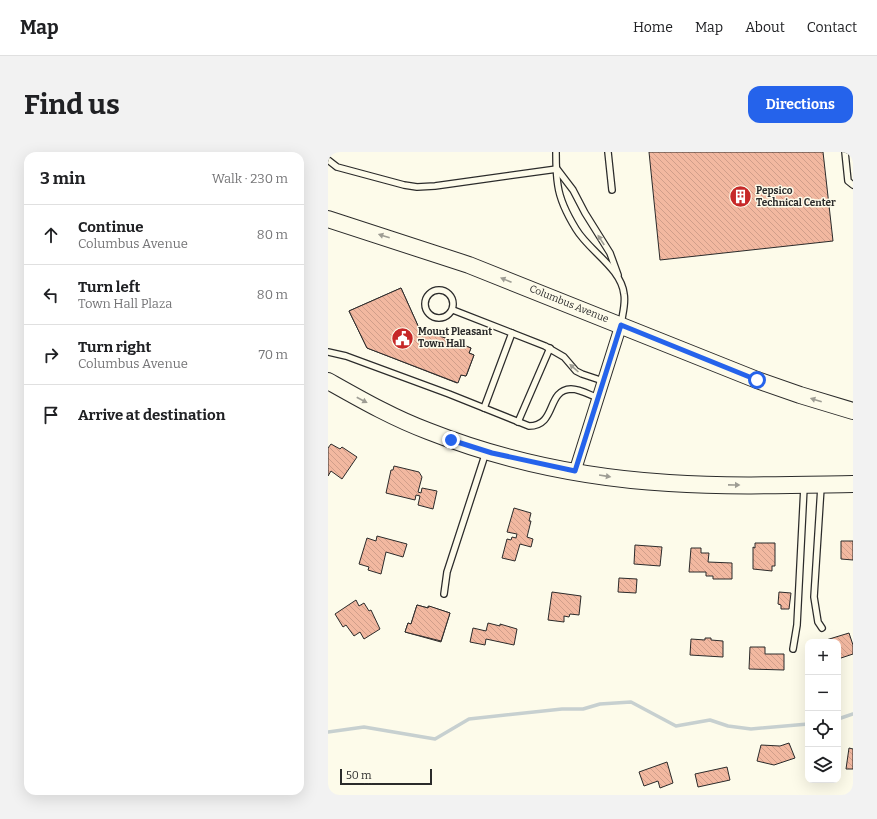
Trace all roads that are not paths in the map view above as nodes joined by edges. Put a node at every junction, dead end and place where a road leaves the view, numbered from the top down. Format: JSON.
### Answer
{"nodes":[{"id":1,"x":556,"y":152,"type":"edge"},
{"id":2,"x":608,"y":152,"type":"edge"},
{"id":3,"x":845,"y":152,"type":"edge"},
{"id":4,"x":328,"y":160,"type":"edge"},
{"id":5,"x":557,"y":169,"type":"junction"},
{"id":6,"x":853,"y":185,"type":"edge"},
{"id":7,"x":612,"y":190,"type":"dead end"},
{"id":8,"x":328,"y":219,"type":"edge"},
{"id":9,"x":618,"y":275,"type":"junction"},
{"id":10,"x":453,"y":310,"type":"junction"},
{"id":11,"x":621,"y":325,"type":"junction"},
{"id":12,"x":512,"y":333,"type":"junction"},
{"id":13,"x":550,"y":348,"type":"junction"},
{"id":14,"x":328,"y":352,"type":"edge"},
{"id":15,"x":328,"y":381,"type":"edge"},
{"id":16,"x":603,"y":381,"type":"junction"},
{"id":17,"x":598,"y":398,"type":"junction"},
{"id":18,"x":484,"y":408,"type":"junction"},
{"id":19,"x":853,"y":411,"type":"edge"},
{"id":20,"x":518,"y":422,"type":"junction"},
{"id":21,"x":486,"y":451,"type":"junction"},
{"id":22,"x":575,"y":471,"type":"junction"},
{"id":23,"x":804,"y":484,"type":"junction"},
{"id":24,"x":821,"y":484,"type":"junction"},
{"id":25,"x":853,"y":484,"type":"edge"},
{"id":26,"x":444,"y":594,"type":"dead end"},
{"id":27,"x":822,"y":628,"type":"dead end"},
{"id":28,"x":793,"y":649,"type":"dead end"}],
"edges":[{"from":1,"to":5,"type":"lane"},
{"from":2,"to":7,"type":"lane"},
{"from":3,"to":6,"type":"lane"},
{"from":4,"to":5,"type":"lane"},
{"from":9,"to":5,"type":"lane","one_way":true},
{"from":5,"to":9,"type":"lane"},
{"from":11,"to":8,"type":"street","name":"Columbus Avenue","one_way":true},
{"from":9,"to":11,"type":"lane"},
{"from":10,"to":10,"type":"lane"},
{"from":10,"to":12,"type":"lane"},
{"from":11,"to":16,"type":"street"},
{"from":19,"to":11,"type":"street","name":"Columbus Avenue","one_way":true},
{"from":12,"to":13,"type":"lane"},
{"from":12,"to":18,"type":"lane"},
{"from":16,"to":13,"type":"lane","one_way":true},
{"from":13,"to":20,"type":"lane"},
{"from":14,"to":18,"type":"lane"},
{"from":15,"to":21,"type":"street","one_way":true},
{"from":16,"to":17,"type":"street"},
{"from":17,"to":20,"type":"lane"},
{"from":17,"to":22,"type":"street"},
{"from":18,"to":20,"type":"lane"},
{"from":21,"to":22,"type":"street"},
{"from":21,"to":26,"type":"lane"},
{"from":22,"to":23,"type":"street","one_way":true},
{"from":23,"to":24,"type":"street"},
{"from":23,"to":28,"type":"lane"},
{"from":24,"to":25,"type":"street"},
{"from":24,"to":27,"type":"lane"}]}
